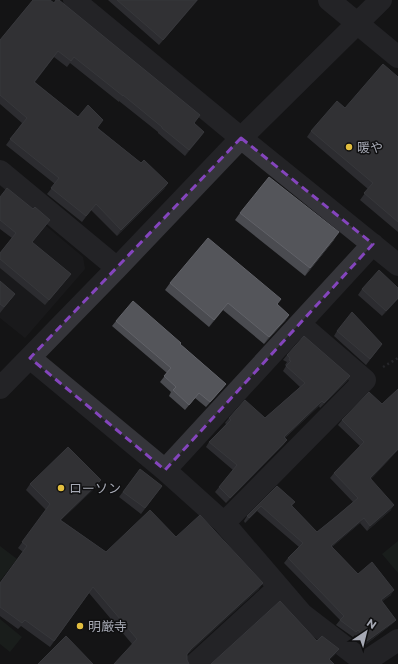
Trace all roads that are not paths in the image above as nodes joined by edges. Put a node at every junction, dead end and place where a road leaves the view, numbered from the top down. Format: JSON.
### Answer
{"nodes":[{"id":1,"x":74,"y":0,"type":"edge"},
{"id":2,"x":329,"y":0,"type":"edge"},
{"id":3,"x":381,"y":0,"type":"edge"},
{"id":4,"x":357,"y":24,"type":"junction"},
{"id":5,"x":398,"y":57,"type":"edge"},
{"id":6,"x":240,"y":138,"type":"junction"},
{"id":7,"x":0,"y":171,"type":"edge"},
{"id":8,"x":373,"y":244,"type":"junction"},
{"id":9,"x":398,"y":265,"type":"edge"},
{"id":10,"x":117,"y":268,"type":"junction"},
{"id":11,"x":300,"y":324,"type":"junction"},
{"id":12,"x":30,"y":358,"type":"junction"},
{"id":13,"x":0,"y":388,"type":"edge"},
{"id":14,"x":165,"y":470,"type":"junction"},
{"id":15,"x":224,"y":523,"type":"junction"},
{"id":16,"x":279,"y":587,"type":"junction"},
{"id":17,"x":398,"y":640,"type":"edge"},
{"id":18,"x":365,"y":663,"type":"edge"},
{"id":19,"x":195,"y":664,"type":"edge"}],
"edges":[{"from":1,"to":6,"type":"street"},
{"from":2,"to":4,"type":"street"},
{"from":3,"to":4,"type":"street"},
{"from":4,"to":5,"type":"street"},
{"from":4,"to":6,"type":"street"},
{"from":6,"to":8,"type":"street"},
{"from":6,"to":10,"type":"street"},
{"from":7,"to":10,"type":"street"},
{"from":8,"to":9,"type":"street"},
{"from":8,"to":11,"type":"street"},
{"from":10,"to":12,"type":"street"},
{"from":11,"to":14,"type":"street"},
{"from":11,"to":15,"type":"street"},
{"from":12,"to":13,"type":"street"},
{"from":12,"to":14,"type":"street"},
{"from":14,"to":15,"type":"street"},
{"from":15,"to":16,"type":"street"},
{"from":16,"to":18,"type":"street"},
{"from":16,"to":19,"type":"street"},
{"from":17,"to":18,"type":"street"}]}
